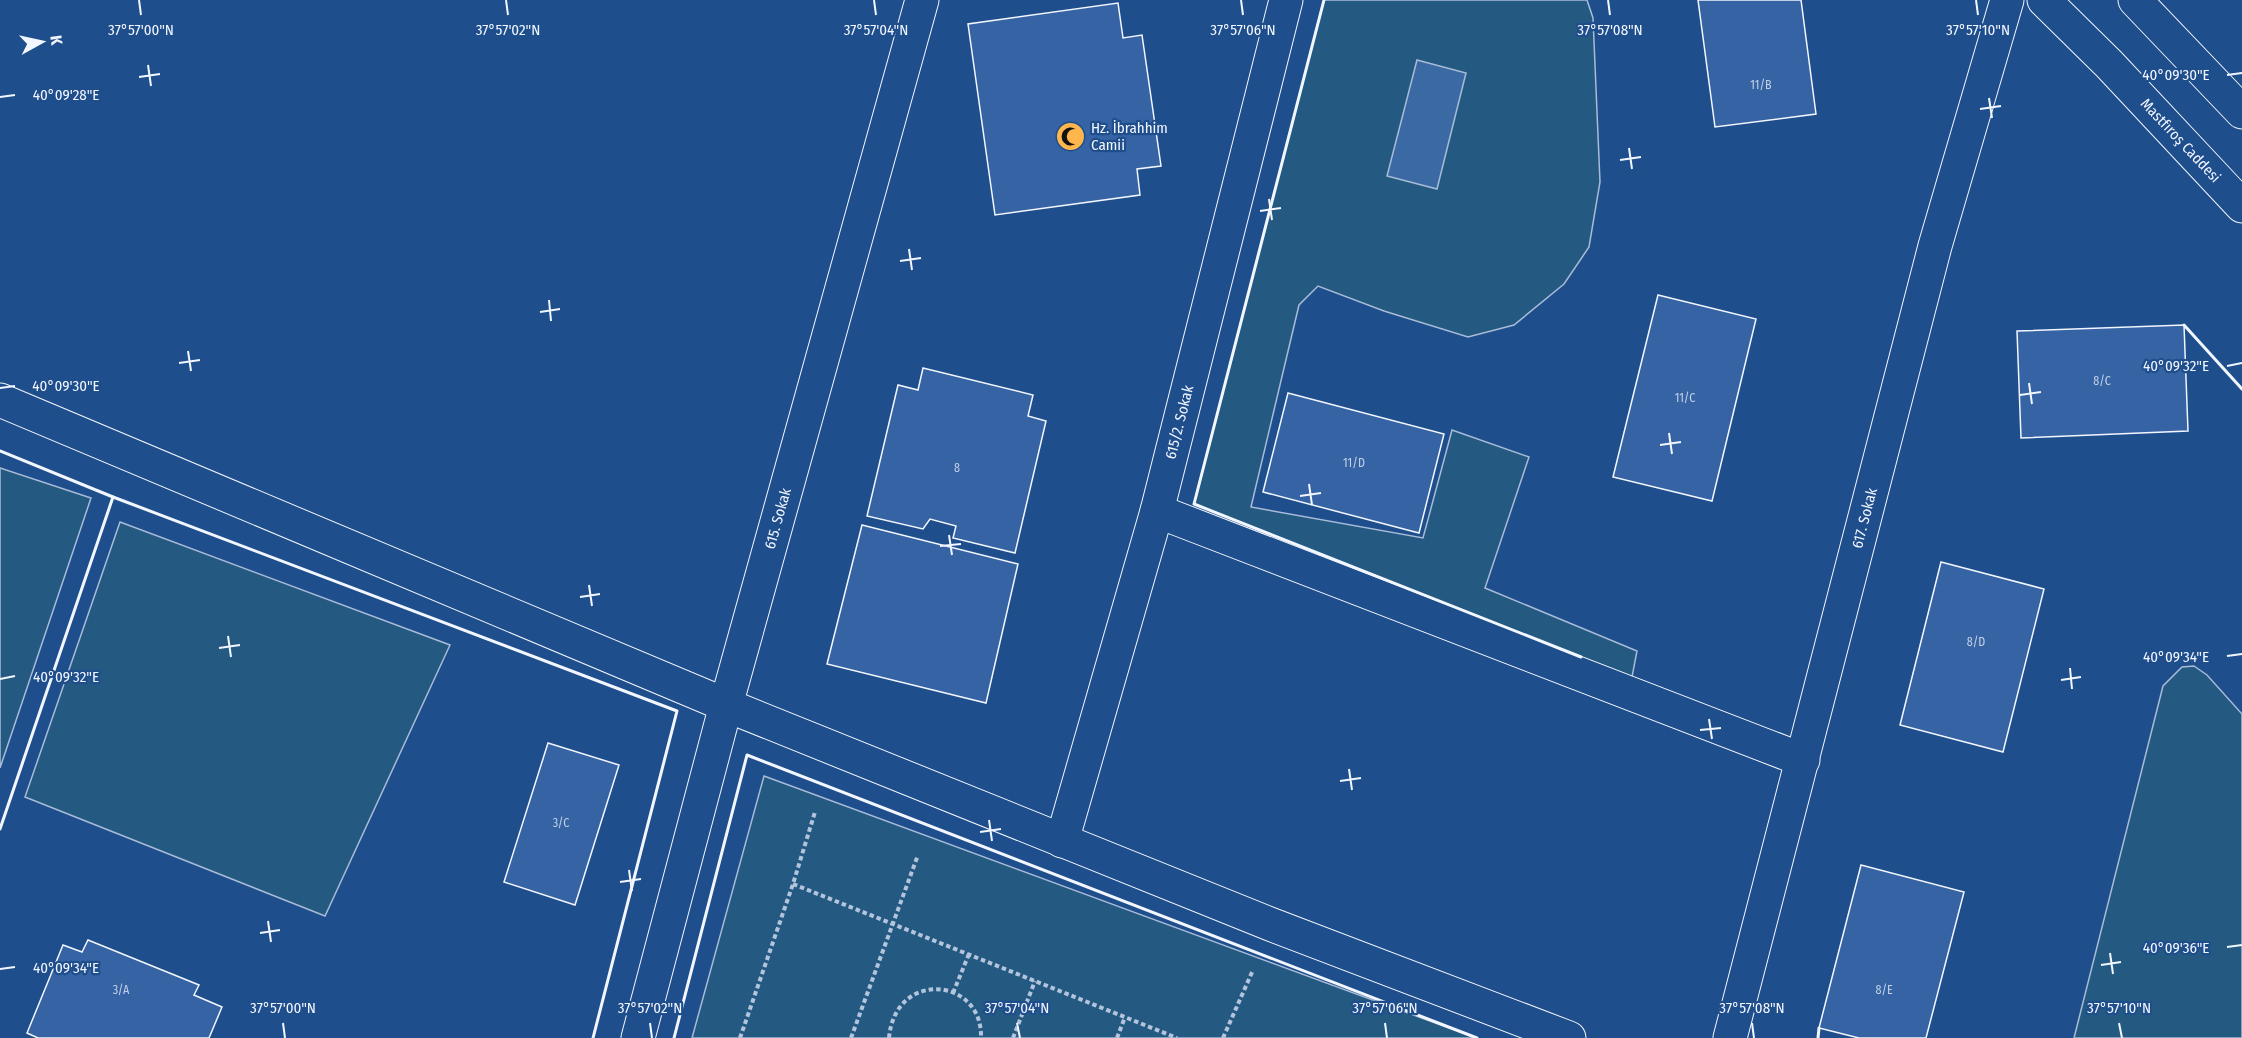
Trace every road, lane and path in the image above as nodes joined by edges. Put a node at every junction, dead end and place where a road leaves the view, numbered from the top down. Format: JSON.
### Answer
{"nodes":[{"id":1,"x":922,"y":0,"type":"edge"},
{"id":2,"x":1286,"y":0,"type":"edge"},
{"id":3,"x":2007,"y":0,"type":"edge"},
{"id":4,"x":2044,"y":0,"type":"edge"},
{"id":5,"x":2135,"y":0,"type":"edge"},
{"id":6,"x":2242,"y":112,"type":"edge"},
{"id":7,"x":2242,"y":206,"type":"edge"},
{"id":8,"x":0,"y":400,"type":"edge"},
{"id":9,"x":1157,"y":511,"type":"junction"},
{"id":10,"x":726,"y":705,"type":"junction"},
{"id":11,"x":1803,"y":760,"type":"junction"},
{"id":12,"x":815,"y":812,"type":"dead end"},
{"id":13,"x":1062,"y":841,"type":"junction"},
{"id":14,"x":918,"y":855,"type":"dead end"},
{"id":15,"x":793,"y":884,"type":"junction"},
{"id":16,"x":893,"y":925,"type":"junction"},
{"id":17,"x":969,"y":954,"type":"junction"},
{"id":18,"x":1253,"y":970,"type":"dead end"},
{"id":19,"x":1035,"y":981,"type":"junction"},
{"id":20,"x":953,"y":993,"type":"junction"},
{"id":21,"x":1125,"y":1017,"type":"junction"},
{"id":22,"x":638,"y":1038,"type":"edge"},
{"id":23,"x":740,"y":1038,"type":"edge"},
{"id":24,"x":851,"y":1038,"type":"edge"},
{"id":25,"x":889,"y":1038,"type":"edge"},
{"id":26,"x":981,"y":1038,"type":"edge"},
{"id":27,"x":1012,"y":1038,"type":"edge"},
{"id":28,"x":1117,"y":1038,"type":"edge"},
{"id":29,"x":1177,"y":1038,"type":"edge"},
{"id":30,"x":1223,"y":1038,"type":"edge"},
{"id":31,"x":1569,"y":1038,"type":"edge"},
{"id":32,"x":1730,"y":1038,"type":"edge"}],
"edges":[{"from":1,"to":10,"type":"street","name":"615. Sokak"},
{"from":2,"to":9,"type":"street","name":"615/2. Sokak"},
{"from":3,"to":11,"type":"street","name":"617. Sokak"},
{"from":4,"to":7,"type":"street","name":"Mastfıroş Caddesi"},
{"from":5,"to":6,"type":"street"},
{"from":8,"to":10,"type":"street"},
{"from":9,"to":11,"type":"street"},
{"from":9,"to":13,"type":"street","name":"615/2. Sokak"},
{"from":10,"to":13,"type":"street"},
{"from":10,"to":22,"type":"street","name":"615. Sokak"},
{"from":11,"to":32,"type":"street","name":"617. Sokak"},
{"from":12,"to":15,"type":"path"},
{"from":13,"to":31,"type":"street"},
{"from":14,"to":16,"type":"path"},
{"from":15,"to":16,"type":"path"},
{"from":15,"to":23,"type":"path"},
{"from":16,"to":17,"type":"path"},
{"from":16,"to":24,"type":"path"},
{"from":17,"to":19,"type":"path"},
{"from":17,"to":20,"type":"path"},
{"from":18,"to":30,"type":"path"},
{"from":19,"to":21,"type":"path"},
{"from":19,"to":27,"type":"path"},
{"from":20,"to":25,"type":"path"},
{"from":20,"to":26,"type":"path"},
{"from":21,"to":28,"type":"path"},
{"from":21,"to":29,"type":"path"}]}
